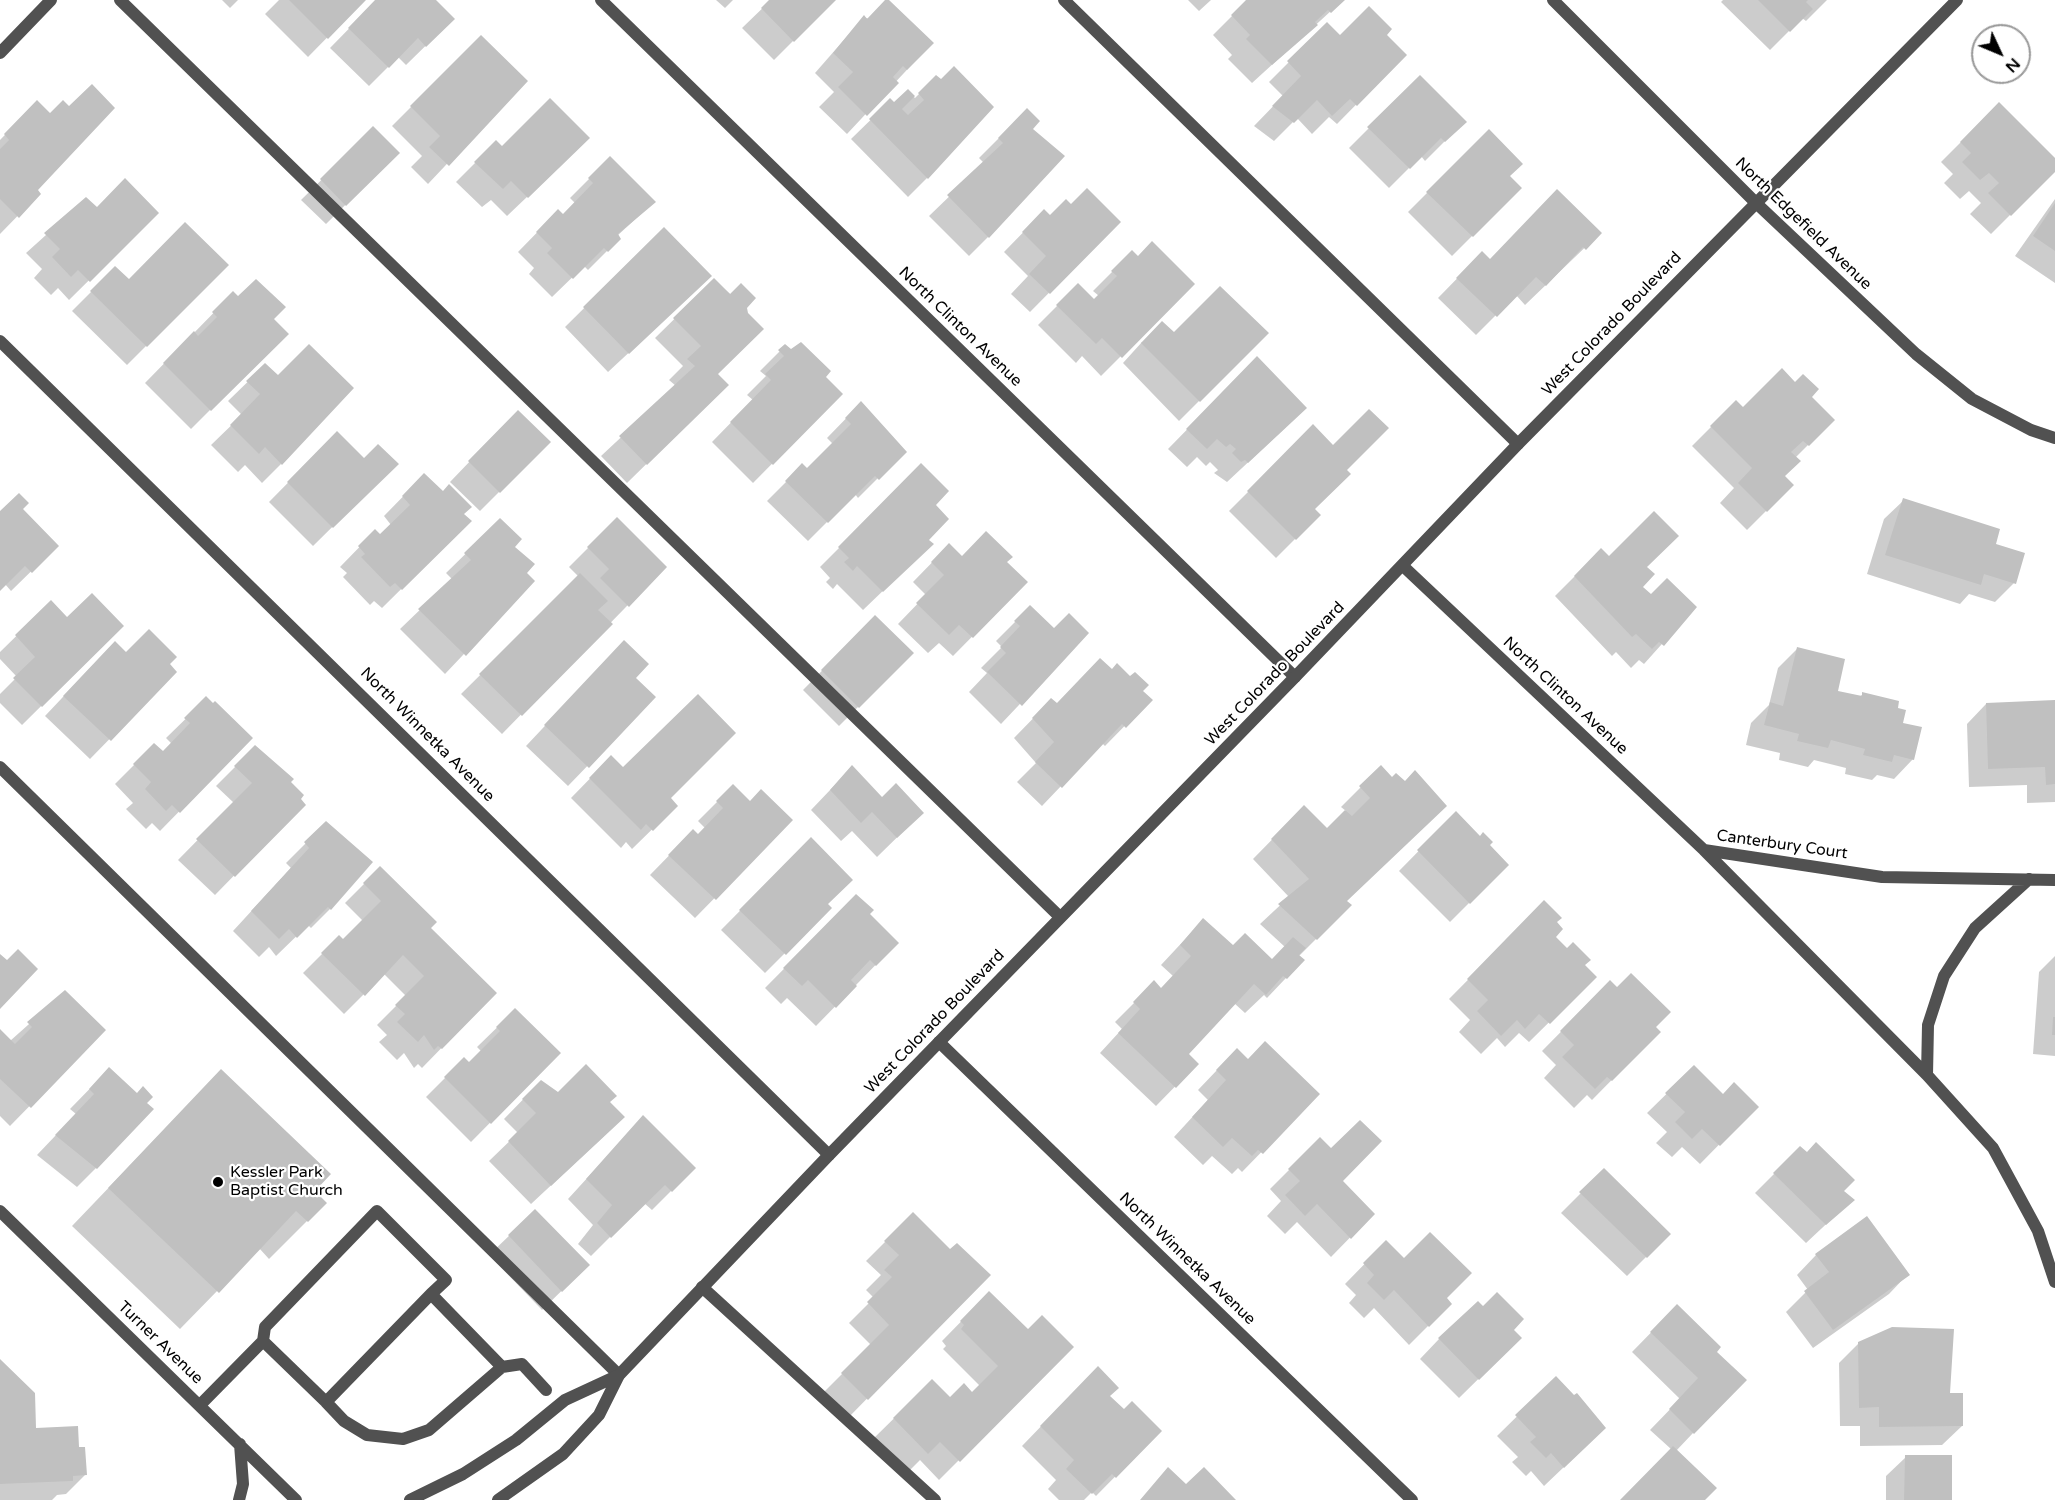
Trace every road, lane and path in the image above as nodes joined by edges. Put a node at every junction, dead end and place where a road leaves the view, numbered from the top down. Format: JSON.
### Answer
{"nodes":[{"id":1,"x":51,"y":0,"type":"edge"},
{"id":2,"x":120,"y":0,"type":"edge"},
{"id":3,"x":601,"y":0,"type":"edge"},
{"id":4,"x":1064,"y":0,"type":"edge"},
{"id":5,"x":1553,"y":0,"type":"edge"},
{"id":6,"x":1957,"y":0,"type":"edge"},
{"id":7,"x":0,"y":53,"type":"edge"},
{"id":8,"x":1755,"y":202,"type":"junction"},
{"id":9,"x":0,"y":341,"type":"edge"},
{"id":10,"x":2055,"y":438,"type":"edge"},
{"id":11,"x":1518,"y":444,"type":"junction"},
{"id":12,"x":1403,"y":566,"type":"junction"},
{"id":13,"x":1295,"y":677,"type":"junction"},
{"id":14,"x":0,"y":767,"type":"edge"},
{"id":15,"x":1704,"y":850,"type":"junction"},
{"id":16,"x":2029,"y":879,"type":"junction"},
{"id":17,"x":2055,"y":880,"type":"edge"},
{"id":18,"x":1060,"y":917,"type":"junction"},
{"id":19,"x":939,"y":1042,"type":"junction"},
{"id":20,"x":1928,"y":1075,"type":"junction"},
{"id":21,"x":830,"y":1155,"type":"junction"},
{"id":22,"x":0,"y":1211,"type":"edge"},
{"id":23,"x":2055,"y":1282,"type":"edge"},
{"id":24,"x":702,"y":1287,"type":"junction"},
{"id":25,"x":431,"y":1294,"type":"junction"},
{"id":26,"x":263,"y":1341,"type":"junction"},
{"id":27,"x":502,"y":1367,"type":"junction"},
{"id":28,"x":619,"y":1375,"type":"junction"},
{"id":29,"x":546,"y":1390,"type":"dead end"},
{"id":30,"x":326,"y":1402,"type":"junction"},
{"id":31,"x":200,"y":1405,"type":"junction"},
{"id":32,"x":240,"y":1444,"type":"junction"},
{"id":33,"x":239,"y":1500,"type":"edge"},
{"id":34,"x":296,"y":1500,"type":"edge"},
{"id":35,"x":410,"y":1500,"type":"edge"},
{"id":36,"x":498,"y":1500,"type":"edge"},
{"id":37,"x":934,"y":1500,"type":"edge"},
{"id":38,"x":1412,"y":1500,"type":"edge"}],
"edges":[{"from":1,"to":7,"type":"street"},
{"from":2,"to":18,"type":"street"},
{"from":3,"to":13,"type":"street","name":"North Clinton Avenue"},
{"from":4,"to":11,"type":"street"},
{"from":5,"to":8,"type":"street","name":"North Edgefield Avenue"},
{"from":6,"to":8,"type":"street","name":"West Colorado Boulevard"},
{"from":8,"to":10,"type":"street","name":"North Edgefield Avenue"},
{"from":8,"to":11,"type":"street","name":"West Colorado Boulevard"},
{"from":9,"to":21,"type":"street","name":"North Winnetka Avenue"},
{"from":11,"to":12,"type":"street","name":"West Colorado Boulevard"},
{"from":12,"to":13,"type":"street","name":"West Colorado Boulevard"},
{"from":12,"to":15,"type":"street","name":"North Clinton Avenue"},
{"from":13,"to":18,"type":"street","name":"West Colorado Boulevard"},
{"from":14,"to":28,"type":"street"},
{"from":15,"to":16,"type":"street","name":"Canterbury Court"},
{"from":15,"to":20,"type":"street","name":"Canterbury Court"},
{"from":16,"to":17,"type":"street","name":"Canterbury Court"},
{"from":16,"to":20,"type":"street"},
{"from":18,"to":19,"type":"street","name":"West Colorado Boulevard"},
{"from":19,"to":21,"type":"street","name":"West Colorado Boulevard"},
{"from":19,"to":38,"type":"street","name":"North Winnetka Avenue"},
{"from":20,"to":23,"type":"street","name":"Canterbury Court"},
{"from":21,"to":24,"type":"street","name":"West Colorado Boulevard"},
{"from":22,"to":31,"type":"street","name":"Turner Avenue"},
{"from":24,"to":28,"type":"street","name":"West Colorado Boulevard"},
{"from":24,"to":37,"type":"street"},
{"from":25,"to":26,"type":"street"},
{"from":25,"to":27,"type":"street"},
{"from":25,"to":30,"type":"street"},
{"from":26,"to":30,"type":"street"},
{"from":26,"to":31,"type":"street"},
{"from":27,"to":29,"type":"street"},
{"from":27,"to":30,"type":"street"},
{"from":28,"to":35,"type":"street","name":"West Colorado Boulevard"},
{"from":28,"to":36,"type":"street","name":"West Colorado Boulevard"},
{"from":31,"to":32,"type":"street","name":"Turner Avenue"},
{"from":32,"to":33,"type":"street"},
{"from":32,"to":34,"type":"street","name":"Turner Avenue"}]}
